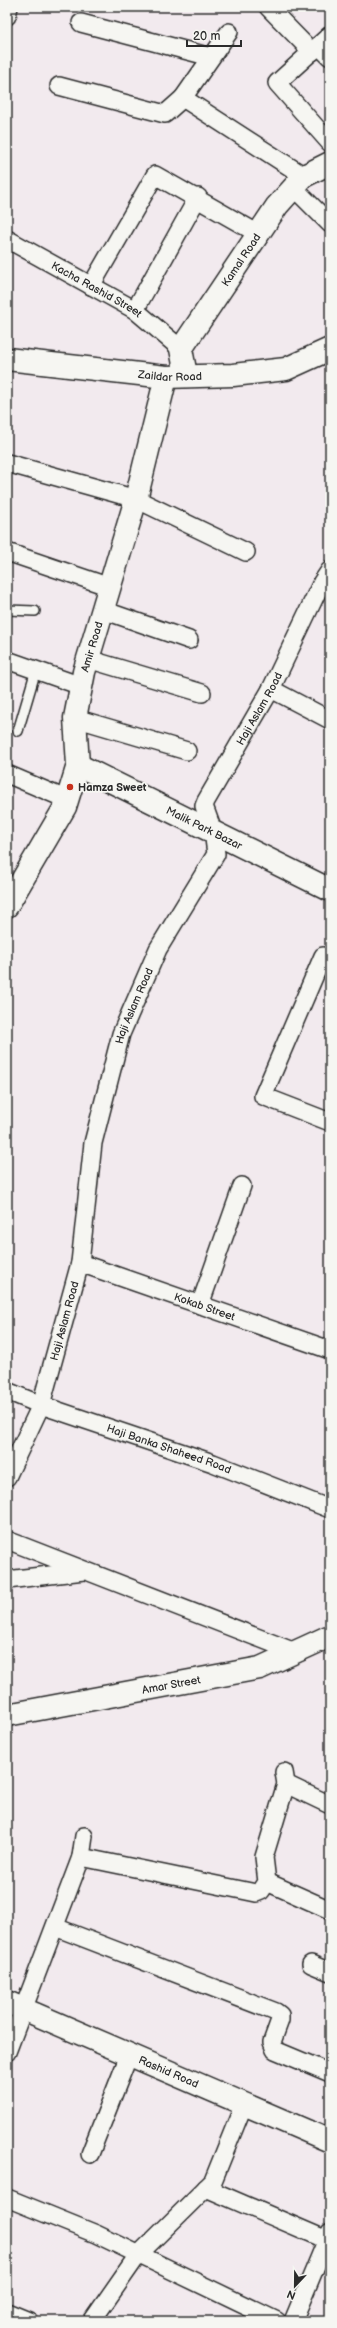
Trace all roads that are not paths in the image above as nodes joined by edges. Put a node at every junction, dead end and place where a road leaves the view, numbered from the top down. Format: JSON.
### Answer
{"nodes":[{"id":1,"x":9,"y":7,"type":"edge"},
{"id":2,"x":268,"y":7,"type":"edge"},
{"id":3,"x":7,"y":16,"type":"edge"},
{"id":4,"x":81,"y":23,"type":"dead end"},
{"id":5,"x":229,"y":32,"type":"dead end"},
{"id":6,"x":323,"y":47,"type":"edge"},
{"id":7,"x":211,"y":57,"type":"junction"},
{"id":8,"x":59,"y":86,"type":"dead end"},
{"id":9,"x":183,"y":98,"type":"junction"},
{"id":10,"x":330,"y":143,"type":"edge"},
{"id":11,"x":330,"y":163,"type":"edge"},
{"id":12,"x":299,"y":182,"type":"junction"},
{"id":13,"x":198,"y":198,"type":"junction"},
{"id":14,"x":330,"y":224,"type":"edge"},
{"id":15,"x":257,"y":233,"type":"junction"},
{"id":16,"x":7,"y":239,"type":"edge"},
{"id":17,"x":91,"y":286,"type":"junction"},
{"id":18,"x":135,"y":310,"type":"junction"},
{"id":19,"x":181,"y":349,"type":"junction"},
{"id":20,"x":330,"y":349,"type":"edge"},
{"id":21,"x":7,"y":359,"type":"edge"},
{"id":22,"x":176,"y":376,"type":"junction"},
{"id":23,"x":7,"y":463,"type":"edge"},
{"id":24,"x":136,"y":499,"type":"junction"},
{"id":25,"x":7,"y":552,"type":"edge"},
{"id":26,"x":246,"y":552,"type":"dead end"},
{"id":27,"x":327,"y":579,"type":"edge"},
{"id":28,"x":110,"y":587,"type":"junction"},
{"id":29,"x":7,"y":610,"type":"edge"},
{"id":30,"x":103,"y":610,"type":"junction"},
{"id":31,"x":35,"y":611,"type":"dead end"},
{"id":32,"x":189,"y":640,"type":"dead end"},
{"id":33,"x":88,"y":659,"type":"junction"},
{"id":34,"x":7,"y":660,"type":"edge"},
{"id":35,"x":36,"y":670,"type":"junction"},
{"id":36,"x":82,"y":686,"type":"junction"},
{"id":37,"x":271,"y":689,"type":"junction"},
{"id":38,"x":202,"y":693,"type":"dead end"},
{"id":39,"x":75,"y":718,"type":"junction"},
{"id":40,"x":330,"y":720,"type":"edge"},
{"id":41,"x":18,"y":731,"type":"dead end"},
{"id":42,"x":187,"y":750,"type":"dead end"},
{"id":43,"x":78,"y":765,"type":"junction"},
{"id":44,"x":7,"y":774,"type":"edge"},
{"id":45,"x":68,"y":800,"type":"junction"},
{"id":46,"x":213,"y":831,"type":"junction"},
{"id":47,"x":13,"y":883,"type":"edge"},
{"id":48,"x":330,"y":890,"type":"edge"},
{"id":49,"x":7,"y":906,"type":"edge"},
{"id":50,"x":323,"y":956,"type":"dead end"},
{"id":51,"x":330,"y":1122,"type":"edge"},
{"id":52,"x":242,"y":1186,"type":"dead end"},
{"id":53,"x":80,"y":1263,"type":"junction"},
{"id":54,"x":200,"y":1305,"type":"junction"},
{"id":55,"x":330,"y":1350,"type":"edge"},
{"id":56,"x":7,"y":1391,"type":"edge"},
{"id":57,"x":41,"y":1405,"type":"junction"},
{"id":58,"x":7,"y":1477,"type":"edge"},
{"id":59,"x":330,"y":1509,"type":"edge"},
{"id":60,"x":7,"y":1540,"type":"edge"},
{"id":61,"x":85,"y":1570,"type":"junction"},
{"id":62,"x":7,"y":1580,"type":"edge"},
{"id":63,"x":330,"y":1636,"type":"edge"},
{"id":64,"x":295,"y":1652,"type":"junction"},
{"id":65,"x":7,"y":1715,"type":"edge"},
{"id":66,"x":330,"y":1805,"type":"edge"},
{"id":67,"x":84,"y":1836,"type":"dead end"},
{"id":68,"x":81,"y":1857,"type":"junction"},
{"id":69,"x":267,"y":1882,"type":"junction"},
{"id":70,"x":330,"y":1910,"type":"edge"},
{"id":71,"x":55,"y":1927,"type":"junction"},
{"id":72,"x":311,"y":1964,"type":"dead end"},
{"id":73,"x":330,"y":1972,"type":"edge"},
{"id":74,"x":15,"y":2005,"type":"edge"},
{"id":75,"x":7,"y":2052,"type":"edge"},
{"id":76,"x":129,"y":2055,"type":"junction"},
{"id":77,"x":330,"y":2073,"type":"edge"},
{"id":78,"x":244,"y":2104,"type":"junction"},
{"id":79,"x":330,"y":2141,"type":"edge"},
{"id":80,"x":90,"y":2154,"type":"dead end"},
{"id":81,"x":206,"y":2188,"type":"junction"},
{"id":82,"x":7,"y":2198,"type":"edge"},
{"id":83,"x":328,"y":2236,"type":"edge"},
{"id":84,"x":138,"y":2255,"type":"junction"},
{"id":85,"x":7,"y":2312,"type":"edge"},
{"id":86,"x":29,"y":2321,"type":"edge"},
{"id":87,"x":92,"y":2321,"type":"edge"},
{"id":88,"x":277,"y":2321,"type":"edge"},
{"id":89,"x":293,"y":2321,"type":"edge"}],
"edges":[{"from":1,"to":3,"type":"street"},
{"from":2,"to":6,"type":"street"},
{"from":4,"to":7,"type":"street"},
{"from":5,"to":7,"type":"street"},
{"from":6,"to":10,"type":"street"},
{"from":7,"to":9,"type":"street"},
{"from":8,"to":9,"type":"street"},
{"from":9,"to":12,"type":"street"},
{"from":11,"to":12,"type":"main road","name":"Kamal Road"},
{"from":12,"to":14,"type":"street"},
{"from":12,"to":15,"type":"main road","name":"Kamal Road"},
{"from":13,"to":15,"type":"street"},
{"from":13,"to":17,"type":"street"},
{"from":13,"to":18,"type":"street"},
{"from":15,"to":19,"type":"main road","name":"Kamal Road"},
{"from":16,"to":17,"type":"street","name":"Kacha Rashid Street"},
{"from":17,"to":18,"type":"street","name":"Kacha Rashid Street"},
{"from":18,"to":19,"type":"street","name":"Kacha Rashid Street"},
{"from":19,"to":22,"type":"main road"},
{"from":20,"to":22,"type":"main road","name":"Zaildar Road"},
{"from":21,"to":22,"type":"main road","name":"Zaildar Road"},
{"from":22,"to":24,"type":"main road","name":"Amir Road"},
{"from":23,"to":24,"type":"street"},
{"from":24,"to":26,"type":"street"},
{"from":24,"to":28,"type":"main road","name":"Amir Road"},
{"from":25,"to":28,"type":"street"},
{"from":27,"to":37,"type":"street","name":"Haji Aslam Road"},
{"from":28,"to":30,"type":"main road","name":"Amir Road"},
{"from":29,"to":31,"type":"lane"},
{"from":30,"to":32,"type":"street"},
{"from":30,"to":33,"type":"main road","name":"Amir Road"},
{"from":33,"to":36,"type":"main road","name":"Amir Road"},
{"from":33,"to":38,"type":"street"},
{"from":34,"to":35,"type":"street"},
{"from":35,"to":36,"type":"street"},
{"from":35,"to":41,"type":"lane"},
{"from":36,"to":39,"type":"main road","name":"Amir Road"},
{"from":37,"to":40,"type":"street"},
{"from":37,"to":46,"type":"street","name":"Haji Aslam Road"},
{"from":39,"to":42,"type":"street"},
{"from":39,"to":43,"type":"main road","name":"Amir Road"},
{"from":43,"to":45,"type":"main road","name":"Amir Road"},
{"from":43,"to":46,"type":"main road","name":"Malik Park Bazar"},
{"from":44,"to":45,"type":"street"},
{"from":45,"to":47,"type":"main road","name":"Amir Road"},
{"from":46,"to":48,"type":"main road","name":"Malik Park Bazar"},
{"from":46,"to":53,"type":"street","name":"Haji Aslam Road"},
{"from":47,"to":49,"type":"main road","name":"Amir Road"},
{"from":50,"to":51,"type":"street"},
{"from":52,"to":54,"type":"street"},
{"from":53,"to":54,"type":"street","name":"Kokab Street"},
{"from":53,"to":57,"type":"street","name":"Haji Aslam Road"},
{"from":54,"to":55,"type":"street","name":"Kokab Street"},
{"from":56,"to":57,"type":"street","name":"Haji Banka Shaheed Road"},
{"from":57,"to":58,"type":"street","name":"Haji Aslam Road"},
{"from":57,"to":59,"type":"street","name":"Haji Banka Shaheed Road"},
{"from":60,"to":61,"type":"street"},
{"from":61,"to":62,"type":"street"},
{"from":61,"to":64,"type":"street"},
{"from":63,"to":64,"type":"main road","name":"Amar Street"},
{"from":64,"to":65,"type":"main road","name":"Amar Street"},
{"from":66,"to":69,"type":"street"},
{"from":67,"to":68,"type":"street"},
{"from":68,"to":69,"type":"street"},
{"from":68,"to":71,"type":"street"},
{"from":69,"to":70,"type":"street"},
{"from":71,"to":74,"type":"street"},
{"from":71,"to":77,"type":"street"},
{"from":72,"to":73,"type":"street"},
{"from":74,"to":75,"type":"street"},
{"from":74,"to":76,"type":"main road","name":"Rashid Road"},
{"from":76,"to":78,"type":"main road","name":"Rashid Road"},
{"from":76,"to":80,"type":"street"},
{"from":78,"to":79,"type":"main road","name":"Rashid Road"},
{"from":78,"to":81,"type":"street"},
{"from":81,"to":83,"type":"street"},
{"from":81,"to":84,"type":"street"},
{"from":82,"to":84,"type":"street"},
{"from":83,"to":89,"type":"street"},
{"from":84,"to":87,"type":"street"},
{"from":84,"to":88,"type":"street"},
{"from":85,"to":86,"type":"street"}]}
